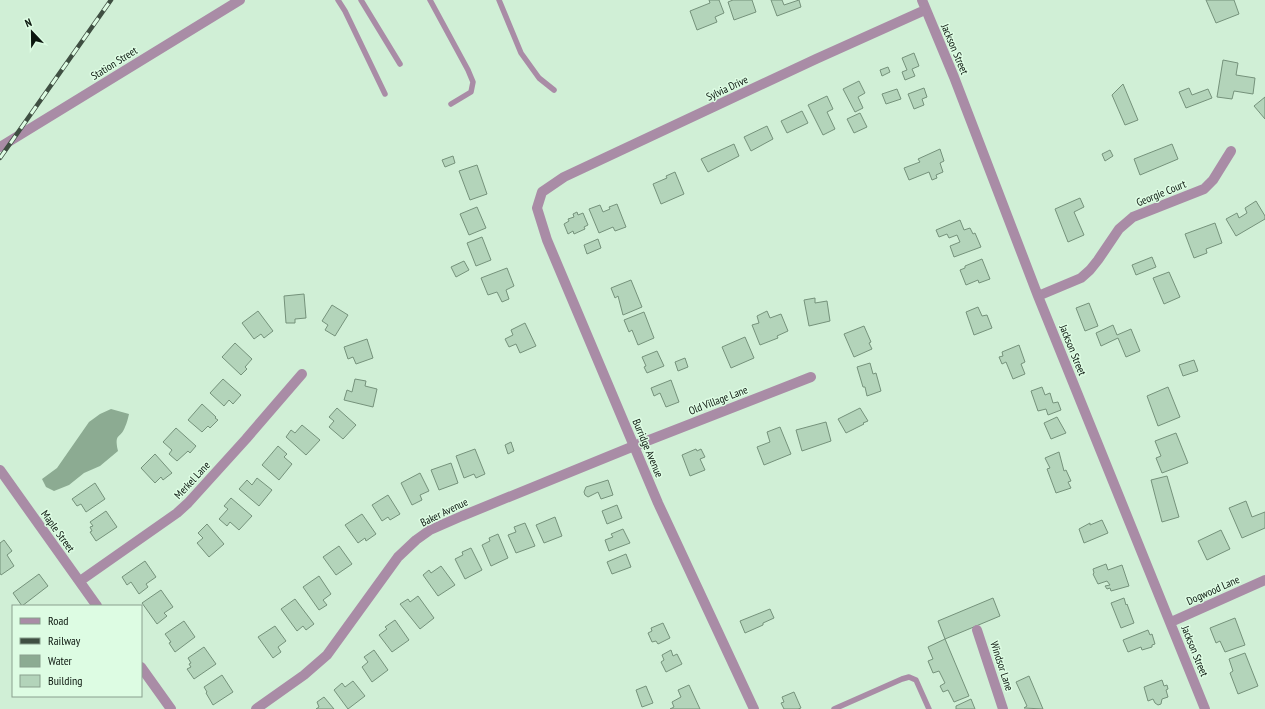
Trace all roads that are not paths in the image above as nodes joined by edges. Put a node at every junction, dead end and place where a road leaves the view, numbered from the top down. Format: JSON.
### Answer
{"nodes":[{"id":1,"x":240,"y":0,"type":"edge"},
{"id":2,"x":338,"y":0,"type":"edge"},
{"id":3,"x":361,"y":0,"type":"edge"},
{"id":4,"x":430,"y":0,"type":"edge"},
{"id":5,"x":499,"y":0,"type":"edge"},
{"id":6,"x":922,"y":0,"type":"edge"},
{"id":7,"x":925,"y":10,"type":"junction"},
{"id":8,"x":400,"y":64,"type":"dead end"},
{"id":9,"x":554,"y":90,"type":"dead end"},
{"id":10,"x":385,"y":94,"type":"dead end"},
{"id":11,"x":452,"y":104,"type":"dead end"},
{"id":12,"x":0,"y":148,"type":"edge"},
{"id":13,"x":1231,"y":151,"type":"dead end"},
{"id":14,"x":542,"y":192,"type":"joint"},
{"id":15,"x":1038,"y":296,"type":"junction"},
{"id":16,"x":302,"y":374,"type":"dead end"},
{"id":17,"x":811,"y":377,"type":"dead end"},
{"id":18,"x":634,"y":446,"type":"junction"},
{"id":19,"x":0,"y":470,"type":"edge"},
{"id":20,"x":1265,"y":580,"type":"edge"},
{"id":21,"x":80,"y":581,"type":"junction"},
{"id":22,"x":96,"y":605,"type":"edge"},
{"id":23,"x":1171,"y":622,"type":"junction"},
{"id":24,"x":977,"y":630,"type":"dead end"},
{"id":25,"x":142,"y":668,"type":"edge"},
{"id":26,"x":171,"y":709,"type":"edge"},
{"id":27,"x":256,"y":709,"type":"edge"},
{"id":28,"x":754,"y":709,"type":"edge"},
{"id":29,"x":834,"y":709,"type":"edge"},
{"id":30,"x":929,"y":709,"type":"edge"},
{"id":31,"x":1004,"y":709,"type":"edge"},
{"id":32,"x":1205,"y":709,"type":"edge"}],
"edges":[{"from":1,"to":12,"type":"street","name":"Station Street"},
{"from":2,"to":10,"type":"lane"},
{"from":3,"to":8,"type":"lane"},
{"from":4,"to":11,"type":"lane"},
{"from":5,"to":9,"type":"lane"},
{"from":6,"to":7,"type":"street","name":"Jackson Street"},
{"from":7,"to":14,"type":"street","name":"Sylvia Drive"},
{"from":7,"to":15,"type":"street","name":"Jackson Street"},
{"from":13,"to":15,"type":"street","name":"Georgie Court"},
{"from":14,"to":18,"type":"street","name":"Burridge Avenue"},
{"from":15,"to":23,"type":"street","name":"Jackson Street"},
{"from":16,"to":21,"type":"street","name":"Merkel Lane"},
{"from":17,"to":18,"type":"street","name":"Old Village Lane"},
{"from":18,"to":27,"type":"street","name":"Baker Avenue"},
{"from":18,"to":28,"type":"street","name":"Burridge Avenue"},
{"from":19,"to":21,"type":"street","name":"Maple Street"},
{"from":20,"to":23,"type":"street","name":"Dogwood Lane"},
{"from":21,"to":22,"type":"street","name":"Maple Street"},
{"from":23,"to":32,"type":"street","name":"Jackson Street"},
{"from":24,"to":31,"type":"street","name":"Windsor Lane"},
{"from":25,"to":26,"type":"street"},
{"from":29,"to":30,"type":"lane"}]}
